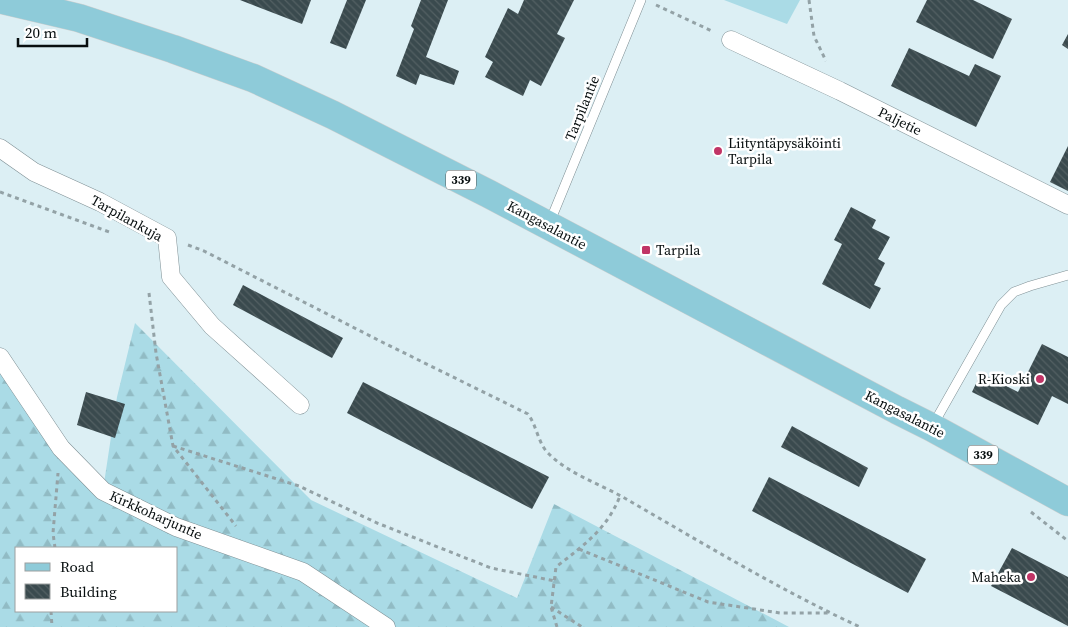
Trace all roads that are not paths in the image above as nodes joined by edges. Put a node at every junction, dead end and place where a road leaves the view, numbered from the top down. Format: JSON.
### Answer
{"nodes":[{"id":1,"x":3,"y":0,"type":"edge"},
{"id":2,"x":641,"y":0,"type":"edge"},
{"id":3,"x":731,"y":40,"type":"road end"},
{"id":4,"x":0,"y":148,"type":"edge"},
{"id":5,"x":1068,"y":205,"type":"edge"},
{"id":6,"x":549,"y":226,"type":"junction"},
{"id":7,"x":1068,"y":275,"type":"edge"},
{"id":8,"x":0,"y":357,"type":"edge"},
{"id":9,"x":300,"y":405,"type":"dead end"},
{"id":10,"x":932,"y":427,"type":"junction"},
{"id":11,"x":1068,"y":502,"type":"edge"},
{"id":12,"x":386,"y":627,"type":"edge"}],
"edges":[{"from":1,"to":6,"type":"main road","name":"Kangasalantie","number":"339"},
{"from":2,"to":6,"type":"lane","name":"Tarpilantie"},
{"from":3,"to":5,"type":"street","name":"Paljetie"},
{"from":4,"to":9,"type":"street","name":"Tarpilankuja"},
{"from":6,"to":10,"type":"main road","name":"Kangasalantie","number":"339"},
{"from":7,"to":10,"type":"lane"},
{"from":8,"to":12,"type":"street","name":"Kirkkoharjuntie"},
{"from":10,"to":11,"type":"main road","name":"Kangasalantie","number":"339"}]}
